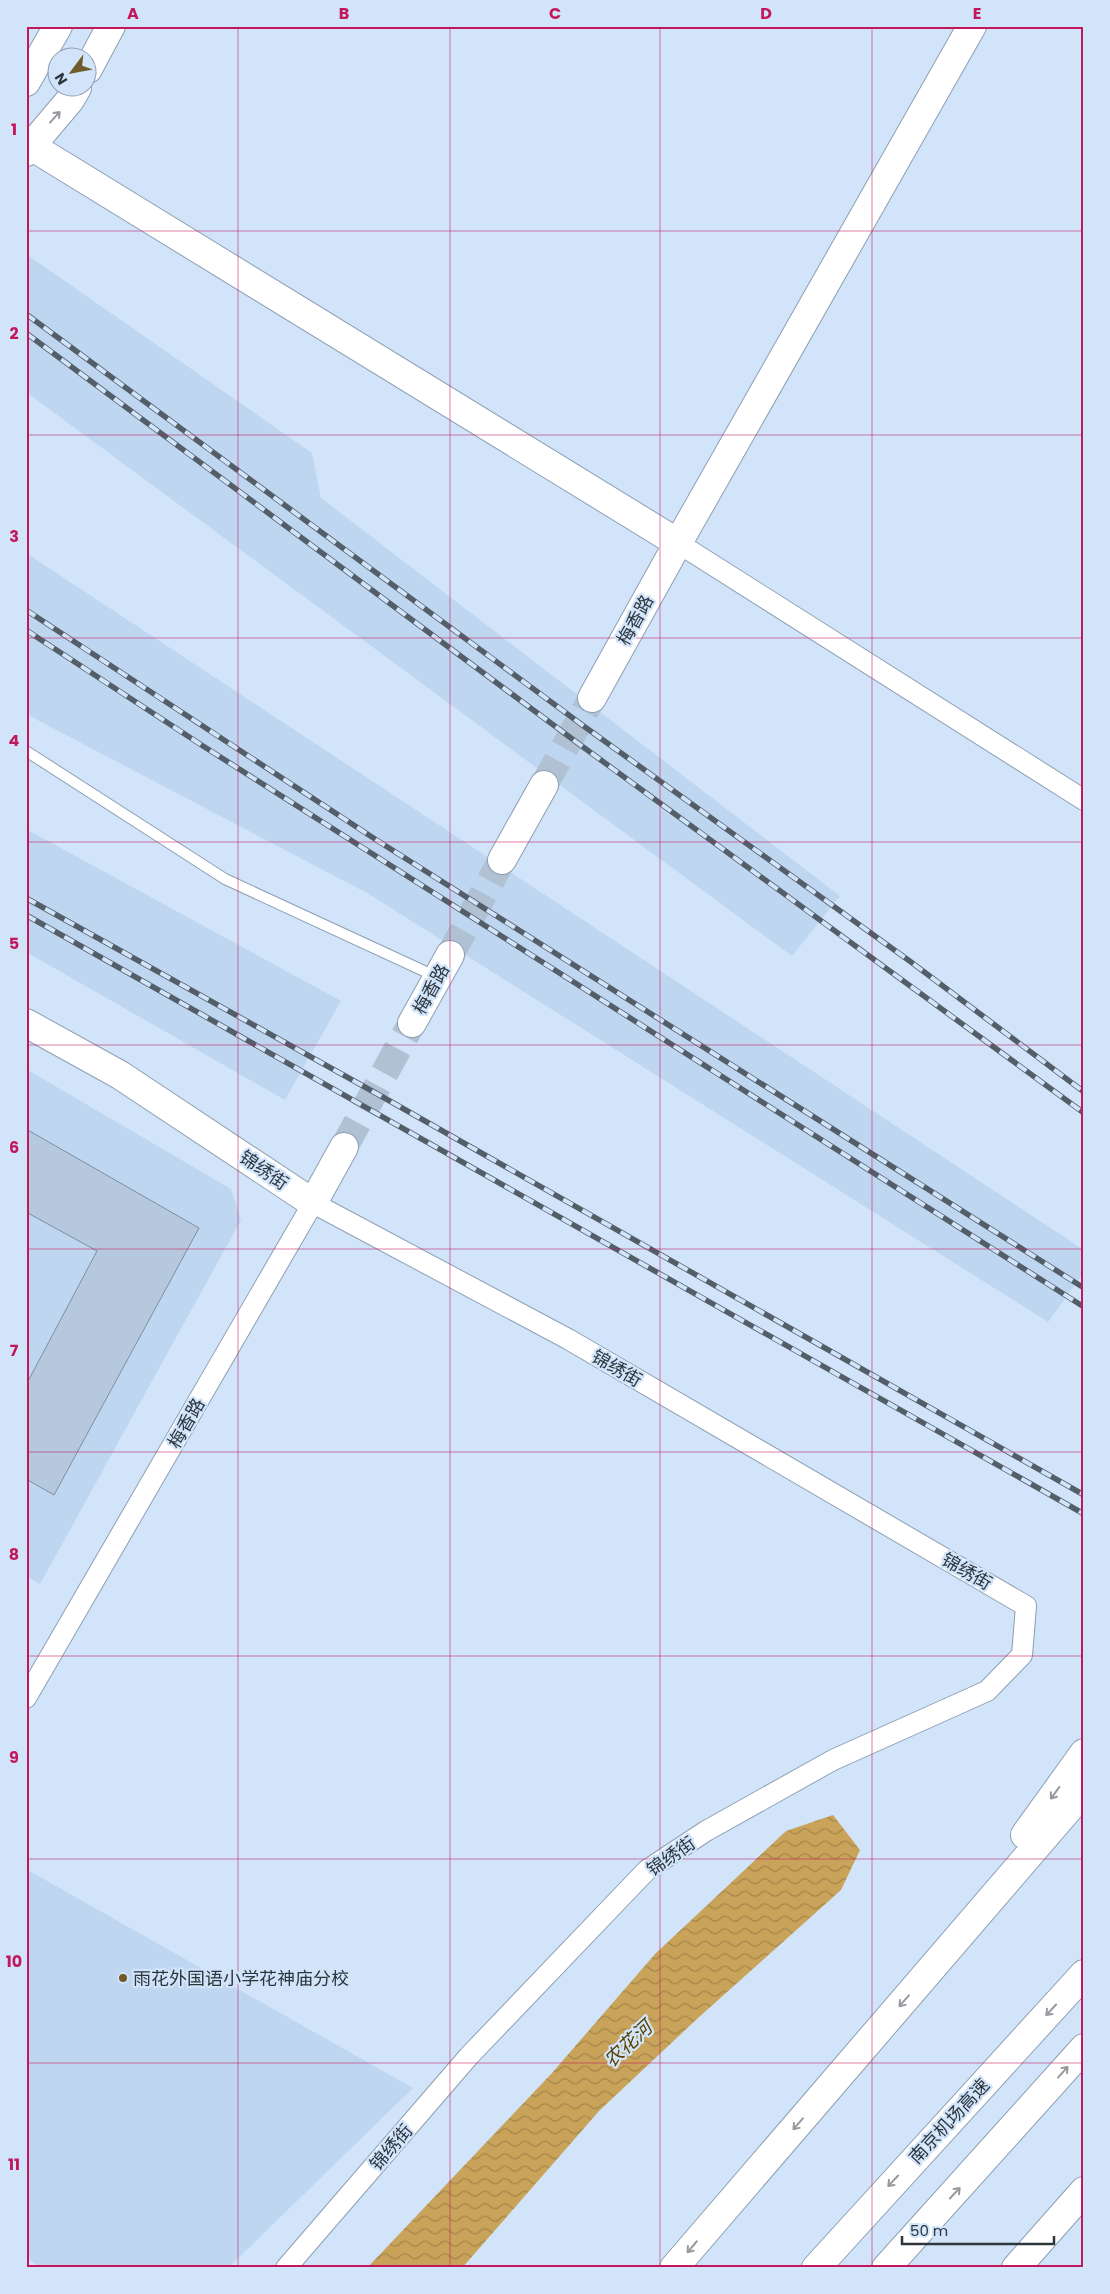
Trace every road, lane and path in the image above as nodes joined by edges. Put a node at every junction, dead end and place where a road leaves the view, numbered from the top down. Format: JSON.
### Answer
{"nodes":[{"id":1,"x":58,"y":26,"type":"edge"},
{"id":2,"x":111,"y":26,"type":"edge"},
{"id":3,"x":972,"y":26,"type":"edge"},
{"id":4,"x":98,"y":50,"type":"edge"},
{"id":5,"x":26,"y":82,"type":"edge"},
{"id":6,"x":71,"y":98,"type":"edge"},
{"id":7,"x":27,"y":147,"type":"edge"},
{"id":8,"x":678,"y":543,"type":"junction"},
{"id":9,"x":592,"y":698,"type":"tunnel mouth"},
{"id":10,"x":26,"y":751,"type":"edge"},
{"id":11,"x":544,"y":785,"type":"tunnel mouth"},
{"id":12,"x":1084,"y":800,"type":"edge"},
{"id":13,"x":502,"y":860,"type":"tunnel mouth"},
{"id":14,"x":444,"y":966,"type":"joint"},
{"id":15,"x":26,"y":1023,"type":"edge"},
{"id":16,"x":412,"y":1023,"type":"tunnel mouth"},
{"id":17,"x":344,"y":1147,"type":"tunnel mouth"},
{"id":18,"x":313,"y":1203,"type":"junction"},
{"id":19,"x":26,"y":1698,"type":"edge"},
{"id":20,"x":1084,"y":1753,"type":"edge"},
{"id":21,"x":1084,"y":1791,"type":"edge"},
{"id":22,"x":1084,"y":1974,"type":"edge"},
{"id":23,"x":923,"y":1978,"type":"junction"},
{"id":24,"x":1084,"y":2048,"type":"edge"},
{"id":25,"x":1084,"y":2191,"type":"edge"},
{"id":26,"x":286,"y":2268,"type":"edge"},
{"id":27,"x":674,"y":2268,"type":"edge"},
{"id":28,"x":816,"y":2268,"type":"edge"},
{"id":29,"x":886,"y":2268,"type":"edge"},
{"id":30,"x":1016,"y":2268,"type":"edge"}],
"edges":[{"from":1,"to":5,"type":"main road"},
{"from":2,"to":4,"type":"main road"},
{"from":3,"to":8,"type":"main road","name":"梅香路"},
{"from":7,"to":6,"type":"main road","one_way":true},
{"from":7,"to":8,"type":"main road"},
{"from":8,"to":9,"type":"main road","name":"梅香路"},
{"from":8,"to":12,"type":"street"},
{"from":10,"to":14,"type":"lane"},
{"from":11,"to":13,"type":"main road"},
{"from":14,"to":16,"type":"main road","name":"梅香路"},
{"from":15,"to":18,"type":"main road","name":"锦绣街"},
{"from":17,"to":18,"type":"main road","name":"梅香路"},
{"from":18,"to":19,"type":"street","name":"梅香路"},
{"from":18,"to":26,"type":"street","name":"锦绣街"},
{"from":20,"to":23,"type":"main road","one_way":true},
{"from":21,"to":23,"type":"main road"},
{"from":22,"to":28,"type":"main road","name":"南京机场高速","one_way":true},
{"from":23,"to":27,"type":"main road","one_way":true},
{"from":29,"to":24,"type":"main road","one_way":true},
{"from":25,"to":30,"type":"main road"}]}
